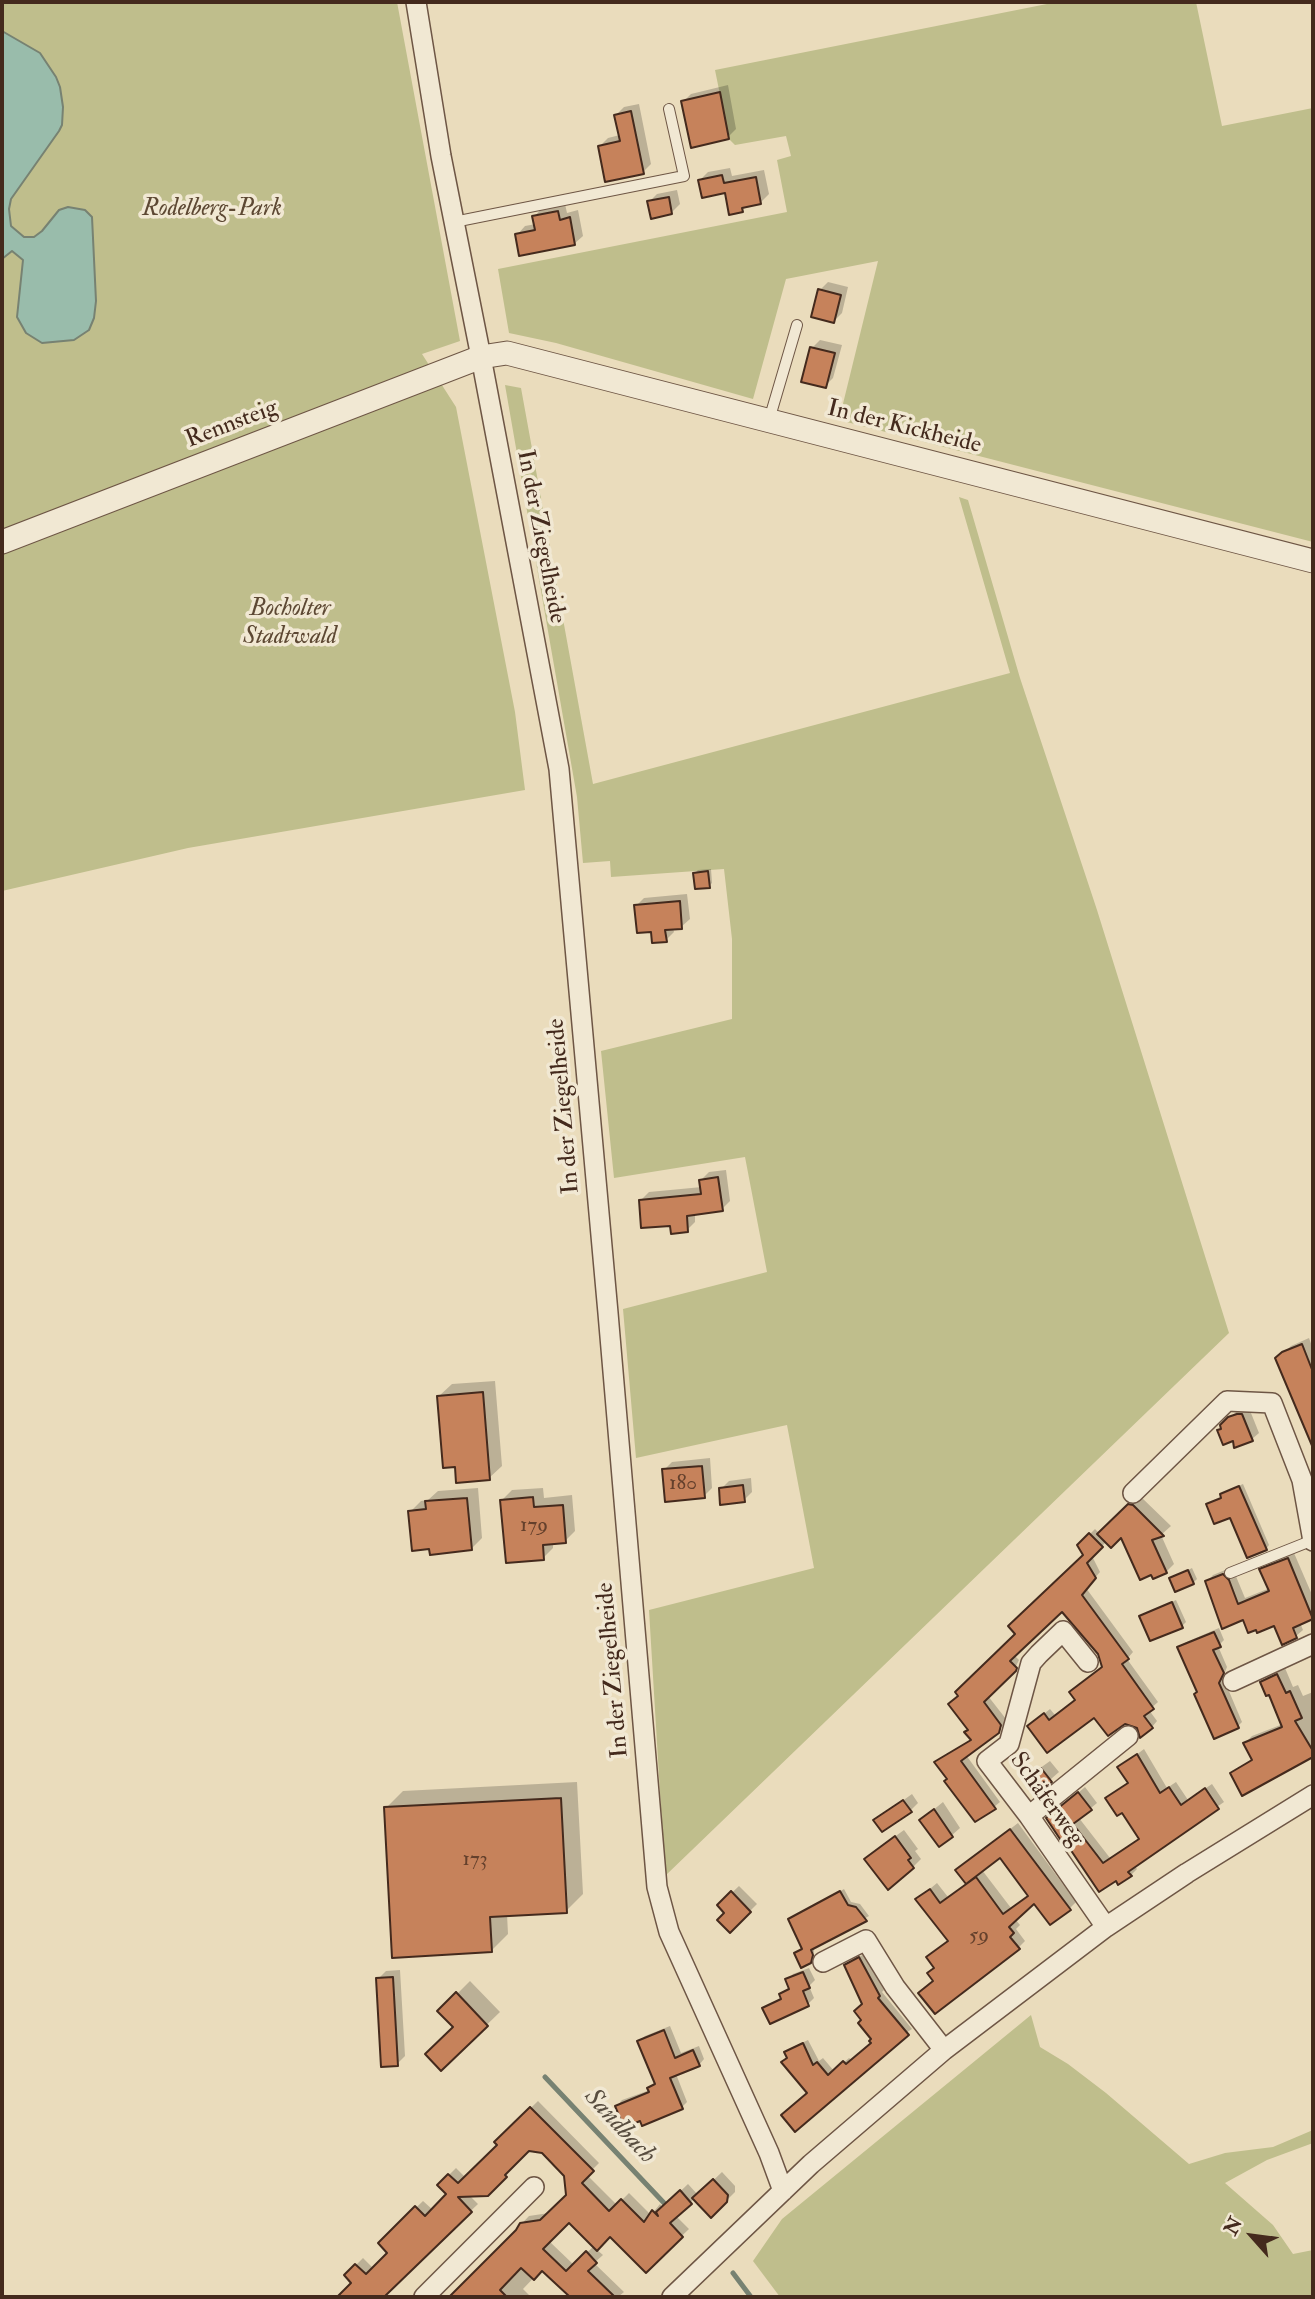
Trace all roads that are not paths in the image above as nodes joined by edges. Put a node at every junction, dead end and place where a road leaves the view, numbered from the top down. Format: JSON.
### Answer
{"nodes":[{"id":1,"x":416,"y":2,"type":"edge"},
{"id":2,"x":669,"y":109,"type":"dead end"},
{"id":3,"x":454,"y":222,"type":"junction"},
{"id":4,"x":797,"y":326,"type":"dead end"},
{"id":5,"x":481,"y":357,"type":"junction"},
{"id":6,"x":769,"y":421,"type":"junction"},
{"id":7,"x":2,"y":542,"type":"edge"},
{"id":8,"x":1313,"y":561,"type":"edge"},
{"id":9,"x":1133,"y":1493,"type":"dead end"},
{"id":10,"x":1313,"y":1541,"type":"edge"},
{"id":11,"x":1230,"y":1573,"type":"dead end"},
{"id":12,"x":1313,"y":1644,"type":"edge"},
{"id":13,"x":1088,"y":1662,"type":"dead end"},
{"id":14,"x":1233,"y":1681,"type":"dead end"},
{"id":15,"x":1128,"y":1736,"type":"dead end"},
{"id":16,"x":1313,"y":1795,"type":"edge"},
{"id":17,"x":1029,"y":1816,"type":"junction"},
{"id":18,"x":1106,"y":1927,"type":"junction"},
{"id":19,"x":823,"y":1962,"type":"dead end"},
{"id":20,"x":944,"y":2050,"type":"junction"},
{"id":21,"x":534,"y":2187,"type":"dead end"},
{"id":22,"x":783,"y":2191,"type":"junction"},
{"id":23,"x":424,"y":2297,"type":"edge"},
{"id":24,"x":672,"y":2297,"type":"edge"}],
"edges":[{"from":1,"to":3,"type":"street","name":"In der Ziegelheide"},
{"from":2,"to":3,"type":"lane"},
{"from":3,"to":5,"type":"street","name":"In der Ziegelheide"},
{"from":4,"to":6,"type":"lane"},
{"from":5,"to":6,"type":"street","name":"In der Kickheide"},
{"from":5,"to":7,"type":"street","name":"Rennsteig"},
{"from":5,"to":22,"type":"street","name":"In der Ziegelheide"},
{"from":6,"to":8,"type":"street","name":"In der Kickheide"},
{"from":9,"to":10,"type":"street"},
{"from":10,"to":11,"type":"lane"},
{"from":12,"to":14,"type":"street"},
{"from":13,"to":17,"type":"street","name":"Schäferweg"},
{"from":15,"to":17,"type":"street"},
{"from":16,"to":18,"type":"street"},
{"from":17,"to":18,"type":"street","name":"Schäferweg"},
{"from":18,"to":20,"type":"street"},
{"from":19,"to":20,"type":"street"},
{"from":20,"to":22,"type":"street"},
{"from":21,"to":23,"type":"street"},
{"from":22,"to":24,"type":"street"}]}
